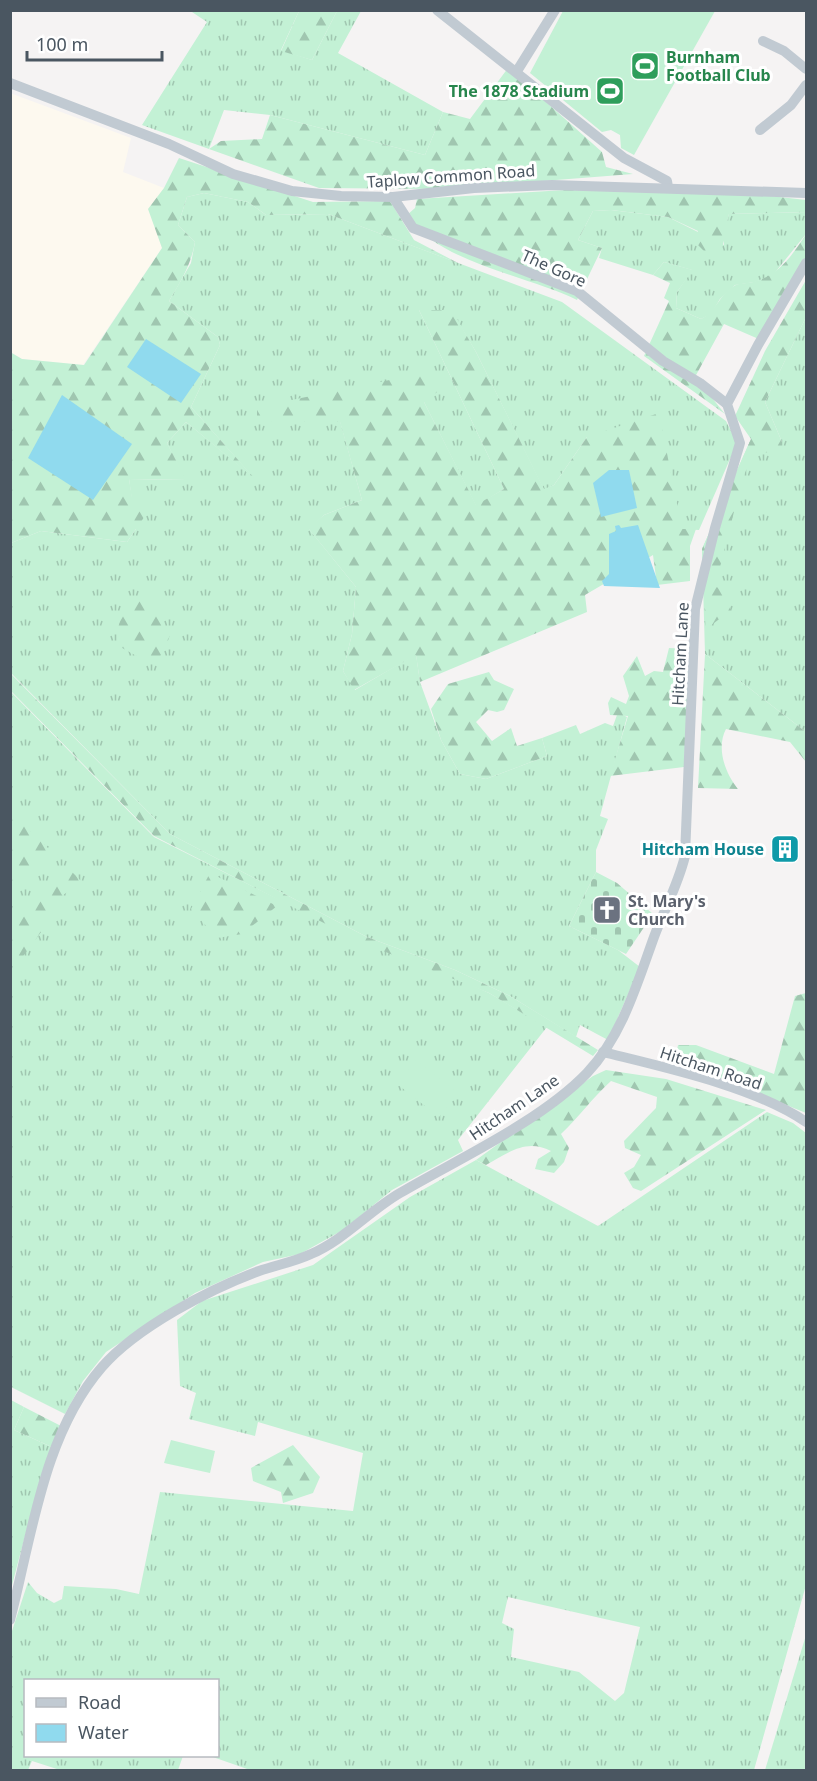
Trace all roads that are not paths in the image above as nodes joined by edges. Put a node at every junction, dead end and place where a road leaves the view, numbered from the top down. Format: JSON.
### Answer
{"nodes":[{"id":1,"x":437,"y":10,"type":"edge"},
{"id":2,"x":555,"y":10,"type":"edge"},
{"id":3,"x":764,"y":41,"type":"dead end"},
{"id":4,"x":807,"y":69,"type":"edge"},
{"id":5,"x":517,"y":71,"type":"junction"},
{"id":6,"x":10,"y":83,"type":"edge"},
{"id":7,"x":807,"y":85,"type":"edge"},
{"id":8,"x":760,"y":130,"type":"dead end"},
{"id":9,"x":668,"y":187,"type":"junction"},
{"id":10,"x":807,"y":193,"type":"edge"},
{"id":11,"x":393,"y":197,"type":"junction"},
{"id":12,"x":807,"y":263,"type":"edge"},
{"id":13,"x":727,"y":404,"type":"junction"},
{"id":14,"x":603,"y":1052,"type":"junction"},
{"id":15,"x":807,"y":1122,"type":"edge"},
{"id":16,"x":10,"y":1620,"type":"edge"}],
"edges":[{"from":1,"to":5,"type":"street"},
{"from":2,"to":5,"type":"street"},
{"from":3,"to":4,"type":"street"},
{"from":5,"to":9,"type":"street"},
{"from":6,"to":11,"type":"street","name":"Taplow Common Road"},
{"from":7,"to":8,"type":"street"},
{"from":9,"to":10,"type":"street","name":"Taplow Common Road"},
{"from":9,"to":11,"type":"street","name":"Taplow Common Road"},
{"from":11,"to":13,"type":"street","name":"The Gore"},
{"from":12,"to":13,"type":"street"},
{"from":13,"to":14,"type":"street","name":"Hitcham Lane"},
{"from":14,"to":15,"type":"street","name":"Hitcham Road"},
{"from":14,"to":16,"type":"street","name":"Hitcham Lane"}]}
